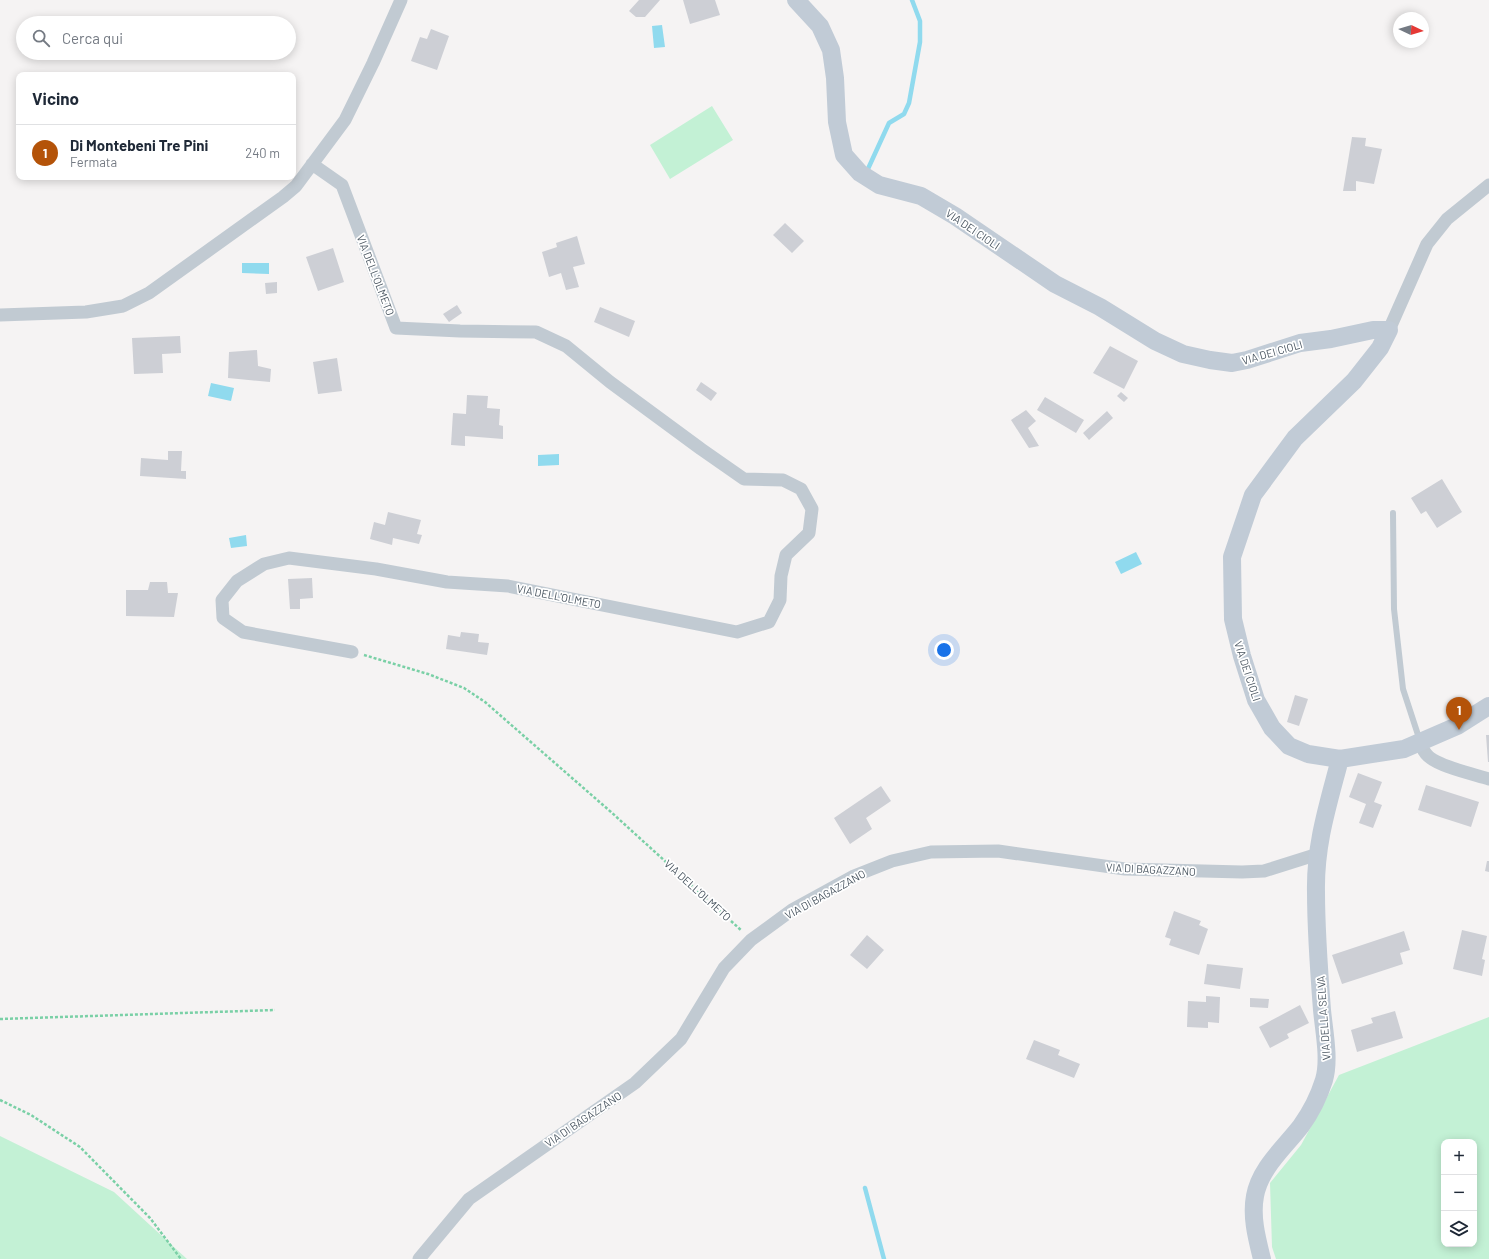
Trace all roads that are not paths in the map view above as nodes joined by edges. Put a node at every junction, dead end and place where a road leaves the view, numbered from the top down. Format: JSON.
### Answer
{"nodes":[{"id":1,"x":401,"y":0,"type":"edge"},
{"id":2,"x":796,"y":0,"type":"edge"},
{"id":3,"x":312,"y":164,"type":"junction"},
{"id":4,"x":1489,"y":185,"type":"edge"},
{"id":5,"x":0,"y":315,"type":"edge"},
{"id":6,"x":1389,"y":330,"type":"junction"},
{"id":7,"x":1394,"y":513,"type":"dead end"},
{"id":8,"x":352,"y":652,"type":"road end"},
{"id":9,"x":1489,"y":706,"type":"edge"},
{"id":10,"x":1420,"y":743,"type":"junction"},
{"id":11,"x":1340,"y":759,"type":"junction"},
{"id":12,"x":1489,"y":779,"type":"edge"},
{"id":13,"x":1318,"y":854,"type":"junction"},
{"id":14,"x":419,"y":1259,"type":"edge"},
{"id":15,"x":1262,"y":1259,"type":"edge"}],
"edges":[{"from":1,"to":3,"type":"street"},
{"from":2,"to":6,"type":"street","name":"VIA DEI CIOLI"},
{"from":3,"to":5,"type":"street"},
{"from":3,"to":8,"type":"street","name":"VIA DELL'OLMETO"},
{"from":4,"to":6,"type":"street"},
{"from":6,"to":11,"type":"street","name":"VIA DEI CIOLI"},
{"from":7,"to":10,"type":"lane"},
{"from":9,"to":10,"type":"street","name":"VIA DEI CIOLI"},
{"from":10,"to":11,"type":"street","name":"VIA DEI CIOLI"},
{"from":10,"to":12,"type":"street"},
{"from":11,"to":13,"type":"street","name":"VIA DELLA SELVA"},
{"from":13,"to":14,"type":"street","name":"VIA DI BAGAZZANO"},
{"from":13,"to":15,"type":"street","name":"VIA DELLA SELVA"}]}
